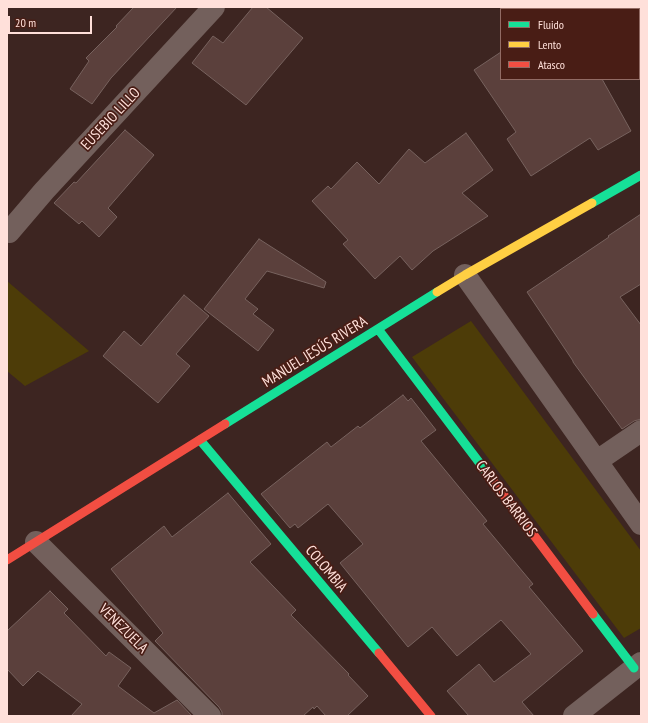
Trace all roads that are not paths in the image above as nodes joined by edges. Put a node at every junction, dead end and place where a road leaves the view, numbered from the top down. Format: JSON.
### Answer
{"nodes":[{"id":1,"x":214,"y":7,"type":"edge"},
{"id":2,"x":641,"y":175,"type":"edge"},
{"id":3,"x":9,"y":232,"type":"dead end"},
{"id":4,"x":465,"y":275,"type":"junction"},
{"id":5,"x":378,"y":330,"type":"junction"},
{"id":6,"x":641,"y":431,"type":"edge"},
{"id":7,"x":200,"y":440,"type":"junction"},
{"id":8,"x":597,"y":461,"type":"junction"},
{"id":9,"x":641,"y":524,"type":"edge"},
{"id":10,"x":36,"y":542,"type":"junction"},
{"id":11,"x":7,"y":560,"type":"edge"},
{"id":12,"x":638,"y":666,"type":"edge"},
{"id":13,"x":210,"y":716,"type":"edge"},
{"id":14,"x":431,"y":716,"type":"edge"},
{"id":15,"x":574,"y":716,"type":"edge"}],
"edges":[{"from":1,"to":3,"type":"street","name":"EUSEBIO LILLO"},
{"from":2,"to":4,"type":"street","name":"MANUEL JESÚS RIVERA"},
{"from":4,"to":5,"type":"street","name":"MANUEL JESÚS RIVERA"},
{"from":4,"to":8,"type":"street"},
{"from":5,"to":7,"type":"street","name":"MANUEL JESÚS RIVERA"},
{"from":5,"to":12,"type":"street","name":"CARLOS BARRIOS"},
{"from":6,"to":8,"type":"street"},
{"from":7,"to":10,"type":"street","name":"MANUEL JESÚS RIVERA"},
{"from":7,"to":14,"type":"street","name":"COLOMBIA"},
{"from":8,"to":9,"type":"street"},
{"from":10,"to":11,"type":"street","name":"MANUEL JESÚS RIVERA"},
{"from":10,"to":13,"type":"street","name":"VENEZUELA"},
{"from":12,"to":15,"type":"street"}]}
